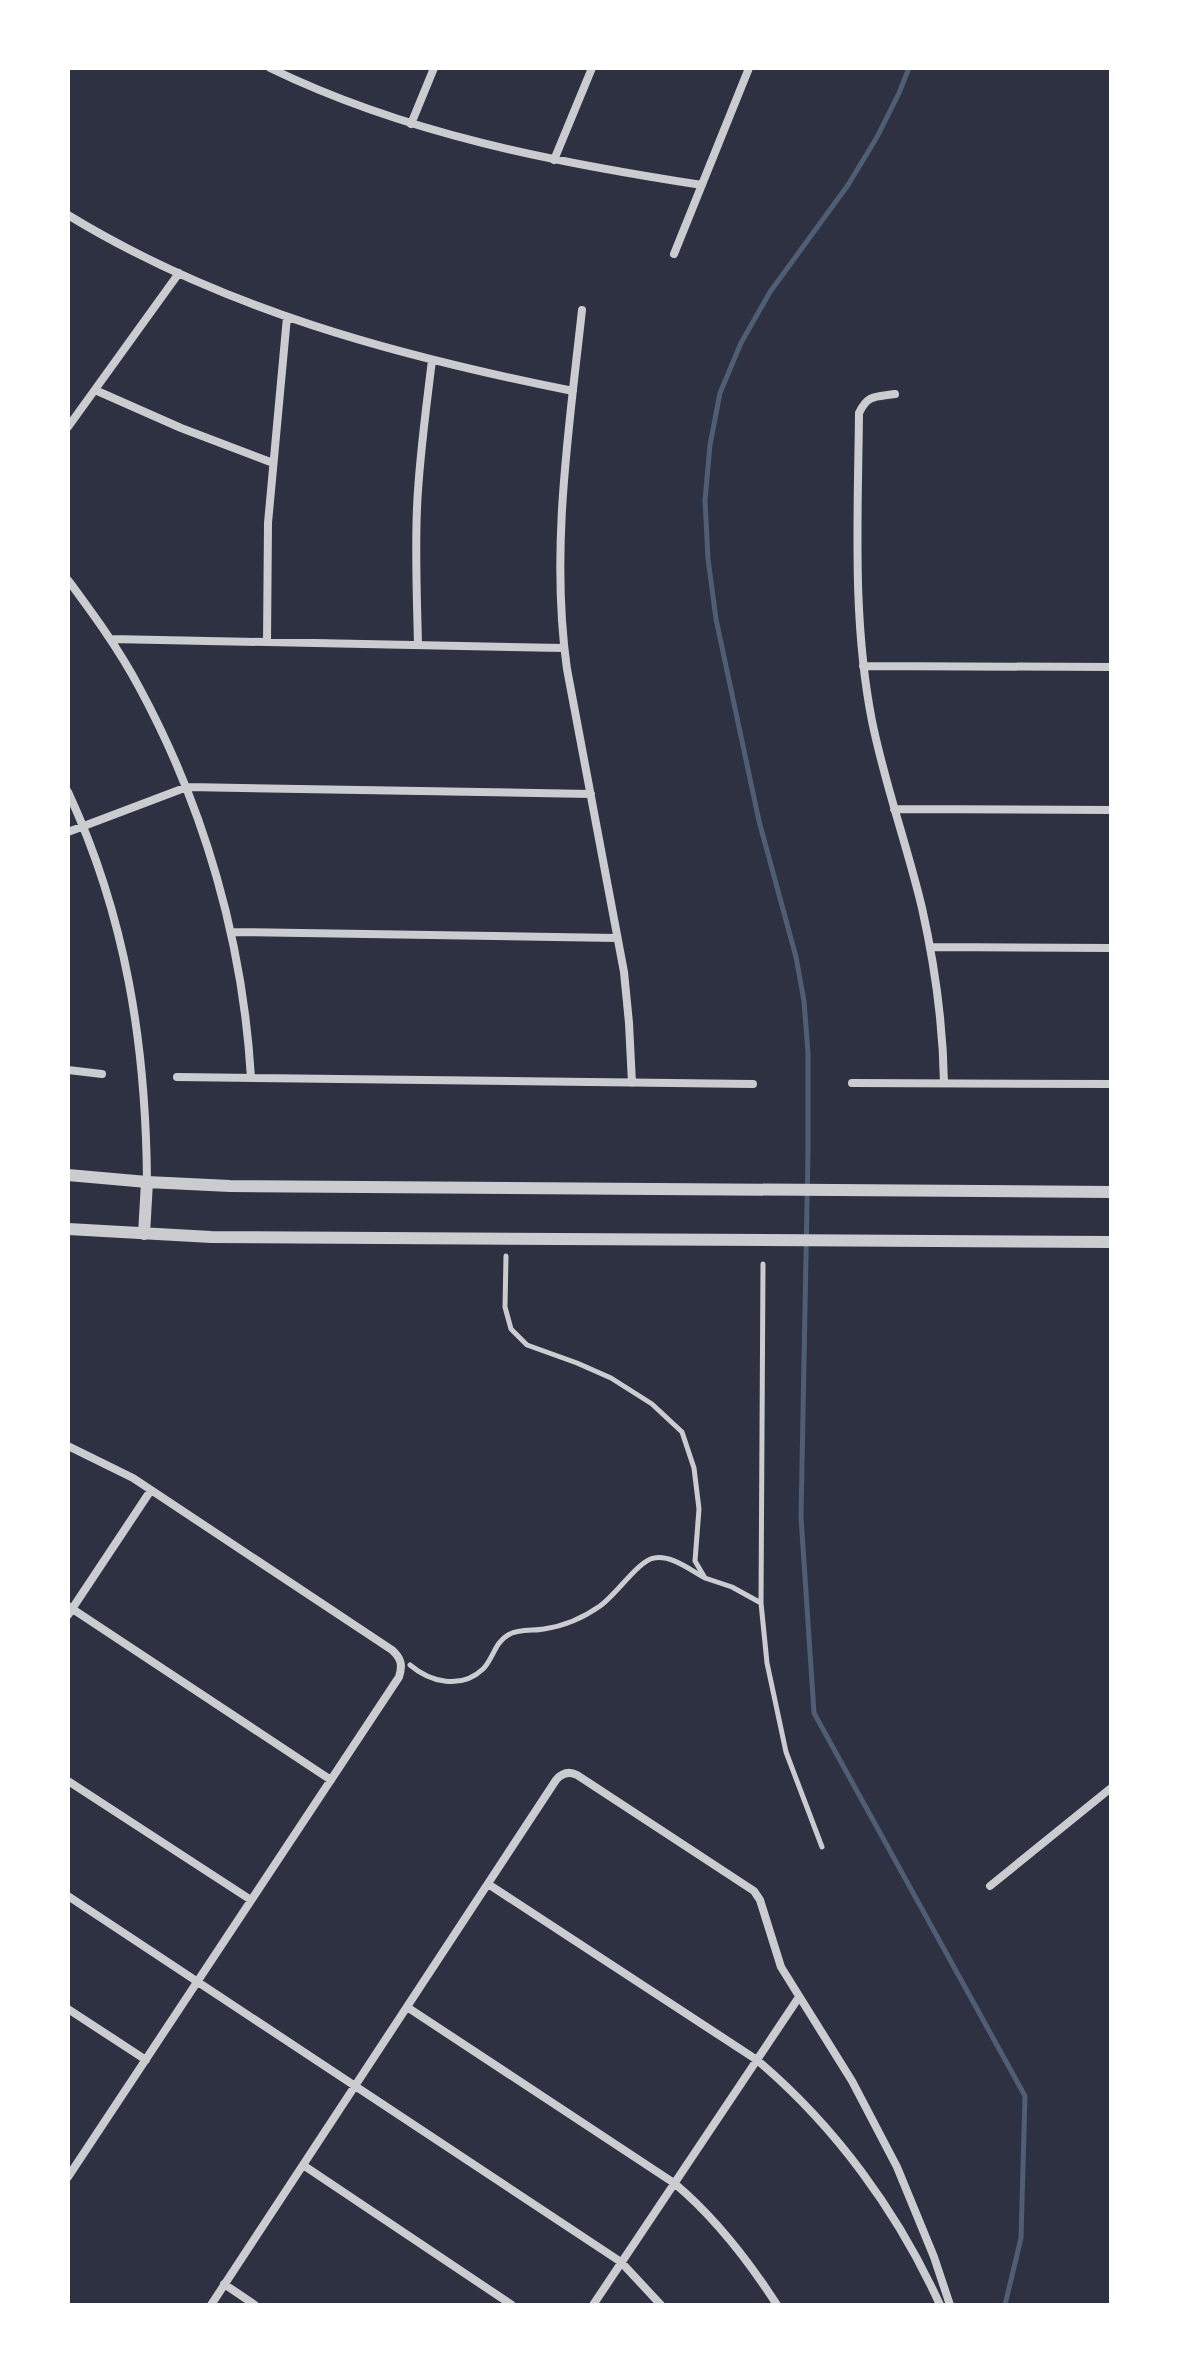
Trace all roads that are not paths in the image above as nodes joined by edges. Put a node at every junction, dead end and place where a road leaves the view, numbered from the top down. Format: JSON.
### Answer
{"nodes":[{"id":1,"x":434,"y":68,"type":"edge"},
{"id":2,"x":592,"y":68,"type":"edge"},
{"id":3,"x":749,"y":68,"type":"edge"},
{"id":4,"x":274,"y":69,"type":"edge"},
{"id":5,"x":411,"y":124,"type":"junction"},
{"id":6,"x":554,"y":160,"type":"junction"},
{"id":7,"x":702,"y":185,"type":"junction"},
{"id":8,"x":68,"y":215,"type":"edge"},
{"id":9,"x":674,"y":254,"type":"dead end"},
{"id":10,"x":179,"y":273,"type":"junction"},
{"id":11,"x":582,"y":310,"type":"dead end"},
{"id":12,"x":287,"y":317,"type":"junction"},
{"id":13,"x":432,"y":360,"type":"junction"},
{"id":14,"x":95,"y":390,"type":"junction"},
{"id":15,"x":573,"y":391,"type":"junction"},
{"id":16,"x":895,"y":394,"type":"dead end"},
{"id":17,"x":68,"y":427,"type":"edge"},
{"id":18,"x":273,"y":463,"type":"junction"},
{"id":19,"x":68,"y":580,"type":"edge"},
{"id":20,"x":111,"y":639,"type":"junction"},
{"id":21,"x":267,"y":642,"type":"junction"},
{"id":22,"x":418,"y":645,"type":"junction"},
{"id":23,"x":564,"y":648,"type":"junction"},
{"id":24,"x":863,"y":666,"type":"junction"},
{"id":25,"x":1111,"y":667,"type":"edge"},
{"id":26,"x":187,"y":787,"type":"junction"},
{"id":27,"x":68,"y":792,"type":"edge"},
{"id":28,"x":591,"y":794,"type":"junction"},
{"id":29,"x":894,"y":809,"type":"junction"},
{"id":30,"x":1111,"y":810,"type":"edge"},
{"id":31,"x":84,"y":826,"type":"junction"},
{"id":32,"x":68,"y":832,"type":"edge"},
{"id":33,"x":232,"y":932,"type":"junction"},
{"id":34,"x":617,"y":938,"type":"junction"},
{"id":35,"x":930,"y":947,"type":"junction"},
{"id":36,"x":1111,"y":948,"type":"edge"},
{"id":37,"x":68,"y":1070,"type":"edge"},
{"id":38,"x":102,"y":1074,"type":"dead end"},
{"id":39,"x":177,"y":1077,"type":"dead end"},
{"id":40,"x":251,"y":1078,"type":"junction"},
{"id":41,"x":632,"y":1083,"type":"junction"},
{"id":42,"x":852,"y":1083,"type":"dead end"},
{"id":43,"x":944,"y":1083,"type":"junction"},
{"id":44,"x":753,"y":1084,"type":"dead end"},
{"id":45,"x":1111,"y":1084,"type":"edge"},
{"id":46,"x":68,"y":1175,"type":"edge"},
{"id":47,"x":147,"y":1182,"type":"junction"},
{"id":48,"x":1111,"y":1192,"type":"edge"},
{"id":49,"x":68,"y":1229,"type":"edge"},
{"id":50,"x":144,"y":1234,"type":"junction"},
{"id":51,"x":1111,"y":1242,"type":"edge"},
{"id":52,"x":506,"y":1256,"type":"dead end"},
{"id":53,"x":763,"y":1264,"type":"dead end"},
{"id":54,"x":68,"y":1446,"type":"edge"},
{"id":55,"x":151,"y":1490,"type":"junction"},
{"id":56,"x":705,"y":1578,"type":"junction"},
{"id":57,"x":761,"y":1603,"type":"junction"},
{"id":58,"x":70,"y":1609,"type":"edge"},
{"id":59,"x":410,"y":1665,"type":"dead end"},
{"id":60,"x":331,"y":1780,"type":"junction"},
{"id":61,"x":68,"y":1781,"type":"edge"},
{"id":62,"x":1111,"y":1788,"type":"edge"},
{"id":63,"x":822,"y":1847,"type":"dead end"},
{"id":64,"x":488,"y":1884,"type":"junction"},
{"id":65,"x":990,"y":1886,"type":"dead end"},
{"id":66,"x":68,"y":1896,"type":"edge"},
{"id":67,"x":251,"y":1900,"type":"junction"},
{"id":68,"x":197,"y":1982,"type":"junction"},
{"id":69,"x":799,"y":1997,"type":"junction"},
{"id":70,"x":407,"y":2007,"type":"junction"},
{"id":71,"x":68,"y":2009,"type":"edge"},
{"id":72,"x":146,"y":2060,"type":"junction"},
{"id":73,"x":757,"y":2060,"type":"junction"},
{"id":74,"x":355,"y":2086,"type":"junction"},
{"id":75,"x":303,"y":2165,"type":"junction"},
{"id":76,"x":68,"y":2177,"type":"edge"},
{"id":77,"x":674,"y":2183,"type":"junction"},
{"id":78,"x":621,"y":2262,"type":"junction"},
{"id":79,"x":224,"y":2284,"type":"junction"},
{"id":80,"x":211,"y":2305,"type":"edge"},
{"id":81,"x":255,"y":2305,"type":"edge"},
{"id":82,"x":512,"y":2305,"type":"edge"},
{"id":83,"x":593,"y":2305,"type":"edge"},
{"id":84,"x":661,"y":2305,"type":"edge"},
{"id":85,"x":777,"y":2305,"type":"edge"},
{"id":86,"x":940,"y":2305,"type":"edge"},
{"id":87,"x":950,"y":2305,"type":"edge"}],
"edges":[{"from":1,"to":5,"type":"street"},
{"from":2,"to":6,"type":"street"},
{"from":3,"to":7,"type":"street"},
{"from":4,"to":5,"type":"street"},
{"from":5,"to":6,"type":"street"},
{"from":6,"to":7,"type":"street"},
{"from":7,"to":9,"type":"street"},
{"from":8,"to":10,"type":"street"},
{"from":10,"to":12,"type":"street"},
{"from":10,"to":14,"type":"street"},
{"from":11,"to":15,"type":"street"},
{"from":12,"to":13,"type":"street"},
{"from":12,"to":18,"type":"street"},
{"from":13,"to":15,"type":"street"},
{"from":13,"to":22,"type":"street"},
{"from":14,"to":17,"type":"street"},
{"from":14,"to":18,"type":"street"},
{"from":15,"to":23,"type":"street"},
{"from":16,"to":24,"type":"street"},
{"from":18,"to":21,"type":"street"},
{"from":19,"to":20,"type":"street"},
{"from":20,"to":21,"type":"street"},
{"from":20,"to":26,"type":"street"},
{"from":21,"to":22,"type":"street"},
{"from":22,"to":23,"type":"street"},
{"from":23,"to":28,"type":"street"},
{"from":24,"to":25,"type":"street"},
{"from":24,"to":29,"type":"street"},
{"from":26,"to":28,"type":"street"},
{"from":26,"to":31,"type":"street"},
{"from":26,"to":33,"type":"street"},
{"from":27,"to":31,"type":"street"},
{"from":28,"to":34,"type":"street"},
{"from":29,"to":30,"type":"street"},
{"from":29,"to":35,"type":"street"},
{"from":31,"to":32,"type":"street"},
{"from":31,"to":47,"type":"street"},
{"from":33,"to":34,"type":"street"},
{"from":33,"to":40,"type":"street"},
{"from":34,"to":41,"type":"street"},
{"from":35,"to":36,"type":"street"},
{"from":35,"to":43,"type":"street"},
{"from":37,"to":38,"type":"street"},
{"from":39,"to":40,"type":"street"},
{"from":40,"to":41,"type":"street"},
{"from":41,"to":44,"type":"street"},
{"from":42,"to":43,"type":"street"},
{"from":43,"to":45,"type":"street"},
{"from":46,"to":47,"type":"street"},
{"from":47,"to":48,"type":"street"},
{"from":47,"to":50,"type":"street"},
{"from":49,"to":50,"type":"street"},
{"from":50,"to":51,"type":"street"},
{"from":52,"to":56,"type":"lane"},
{"from":53,"to":57,"type":"lane"},
{"from":54,"to":55,"type":"street"},
{"from":55,"to":58,"type":"street"},
{"from":55,"to":60,"type":"street"},
{"from":56,"to":57,"type":"lane"},
{"from":56,"to":59,"type":"lane"},
{"from":57,"to":63,"type":"lane"},
{"from":58,"to":60,"type":"street"},
{"from":60,"to":67,"type":"street"},
{"from":61,"to":67,"type":"street"},
{"from":62,"to":65,"type":"street"},
{"from":64,"to":69,"type":"street"},
{"from":64,"to":70,"type":"street"},
{"from":64,"to":73,"type":"street"},
{"from":66,"to":68,"type":"street"},
{"from":67,"to":68,"type":"street"},
{"from":68,"to":72,"type":"street"},
{"from":68,"to":74,"type":"street"},
{"from":69,"to":73,"type":"street"},
{"from":69,"to":87,"type":"street"},
{"from":70,"to":74,"type":"street"},
{"from":70,"to":77,"type":"street"},
{"from":71,"to":72,"type":"street"},
{"from":72,"to":76,"type":"street"},
{"from":73,"to":77,"type":"street"},
{"from":73,"to":86,"type":"street"},
{"from":74,"to":75,"type":"street"},
{"from":74,"to":78,"type":"street"},
{"from":75,"to":79,"type":"street"},
{"from":75,"to":82,"type":"street"},
{"from":77,"to":78,"type":"street"},
{"from":77,"to":85,"type":"street"},
{"from":78,"to":83,"type":"street"},
{"from":78,"to":84,"type":"street"},
{"from":79,"to":80,"type":"street"},
{"from":79,"to":81,"type":"street"}]}
